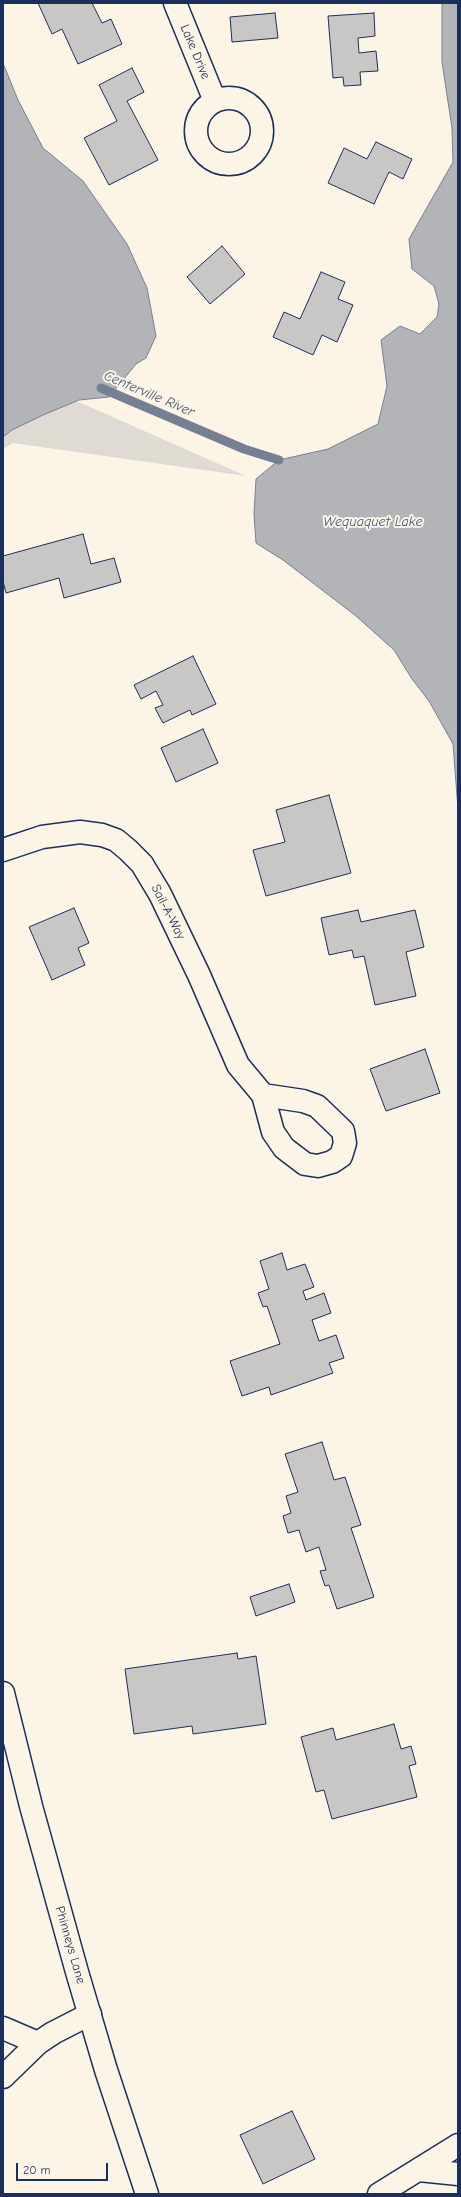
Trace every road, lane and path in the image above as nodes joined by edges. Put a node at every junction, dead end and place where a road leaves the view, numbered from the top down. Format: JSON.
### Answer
{"nodes":[{"id":1,"x":175,"y":3,"type":"edge"},
{"id":2,"x":215,"y":101,"type":"dead end"},
{"id":3,"x":3,"y":850,"type":"edge"},
{"id":4,"x":264,"y":1095,"type":"dead end"},
{"id":5,"x":3,"y":1693,"type":"edge"},
{"id":6,"x":90,"y":2014,"type":"junction"},
{"id":7,"x":3,"y":2028,"type":"edge"},
{"id":8,"x":38,"y":2043,"type":"junction"},
{"id":9,"x":3,"y":2077,"type":"edge"},
{"id":10,"x":458,"y":2145,"type":"edge"},
{"id":11,"x":418,"y":2170,"type":"junction"},
{"id":12,"x":458,"y":2174,"type":"edge"},
{"id":13,"x":147,"y":2194,"type":"edge"},
{"id":14,"x":379,"y":2194,"type":"edge"}],
"edges":[{"from":1,"to":2,"type":"street","name":"Lake Drive"},
{"from":3,"to":4,"type":"street","name":"Sail-A-Way"},
{"from":5,"to":6,"type":"street","name":"Phinneys Lane"},
{"from":6,"to":8,"type":"street"},
{"from":6,"to":13,"type":"street","name":"Phinneys Lane"},
{"from":7,"to":8,"type":"street"},
{"from":8,"to":9,"type":"street"},
{"from":10,"to":11,"type":"street"},
{"from":11,"to":12,"type":"street"},
{"from":11,"to":14,"type":"street"}]}
